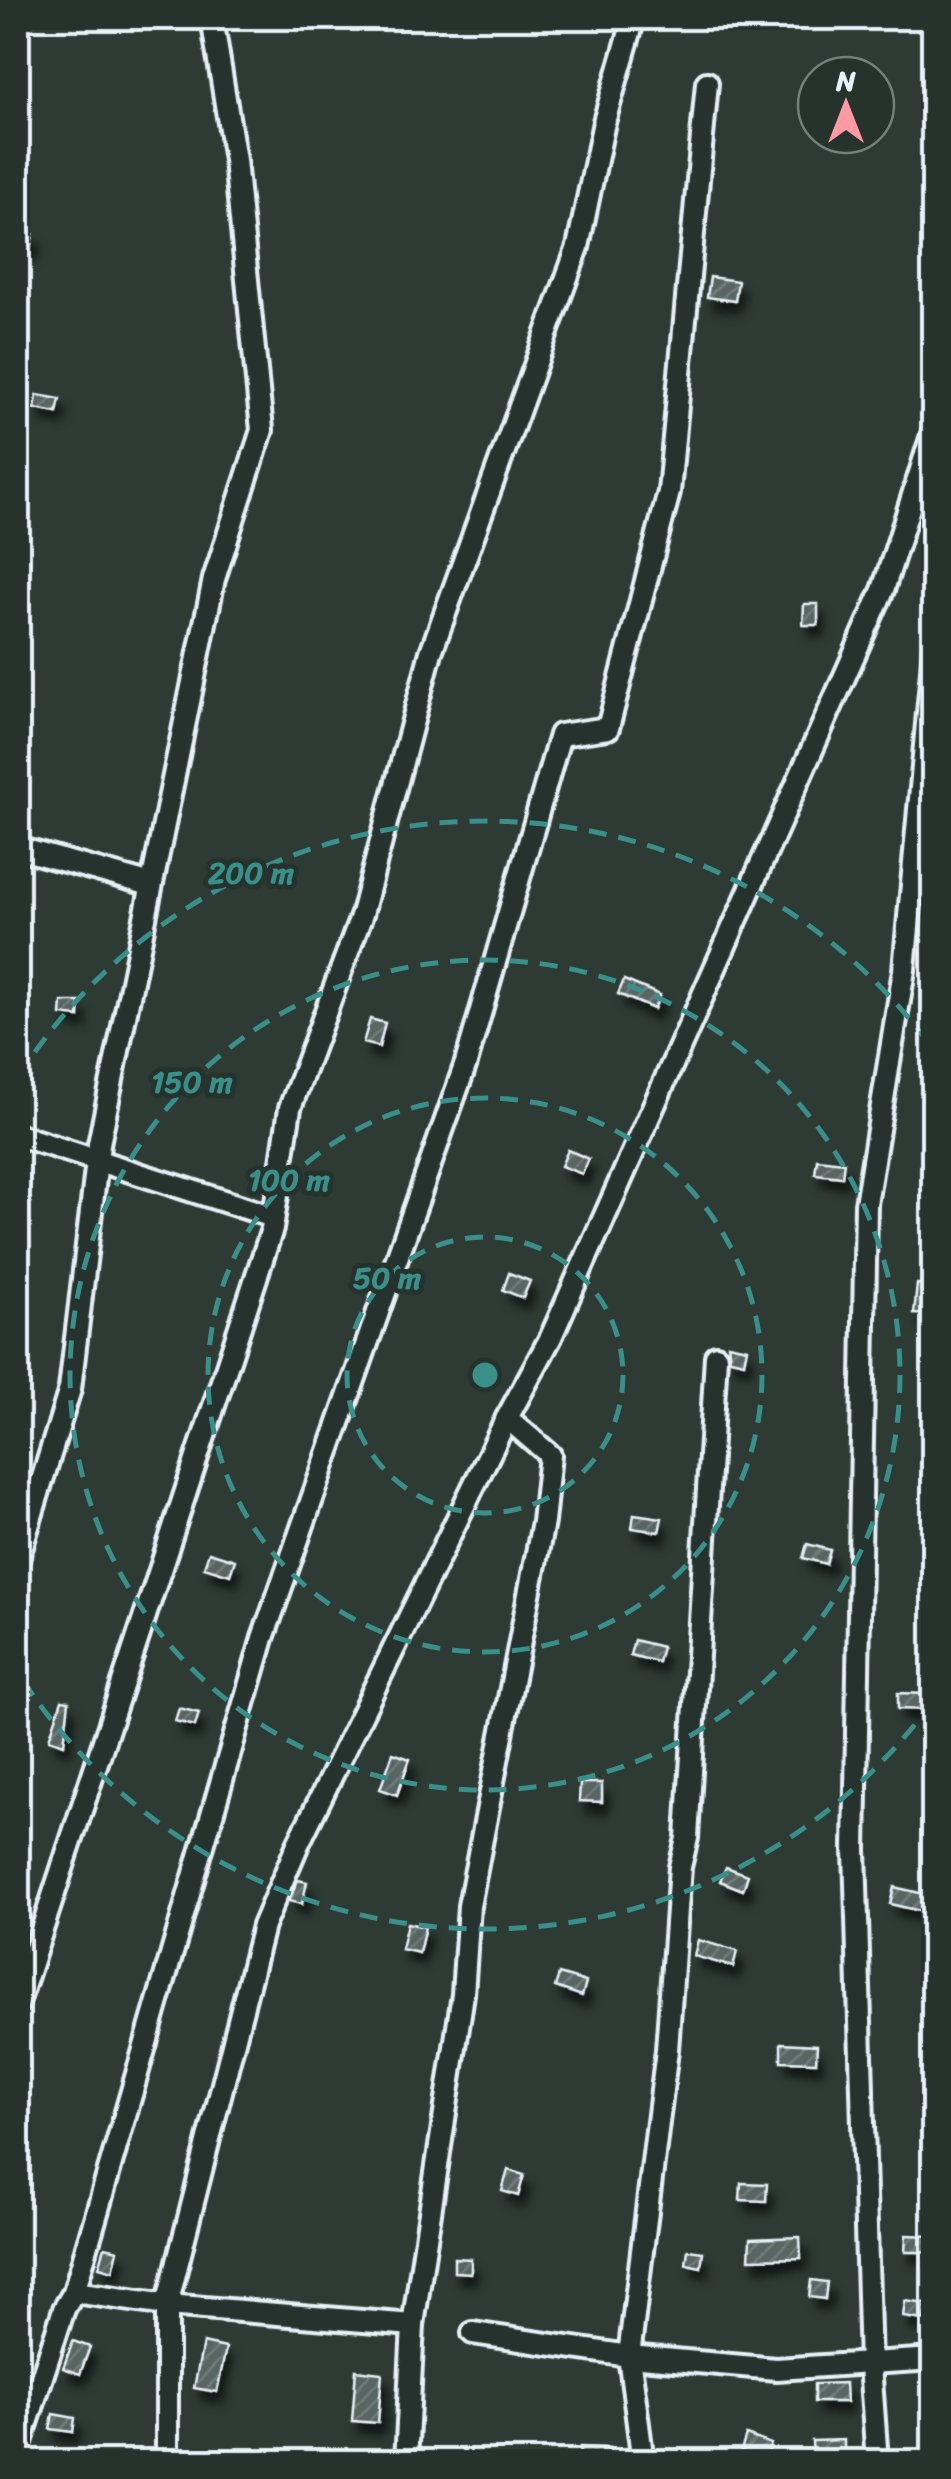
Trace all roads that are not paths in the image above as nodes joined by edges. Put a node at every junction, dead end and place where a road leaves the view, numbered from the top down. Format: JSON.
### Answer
{"nodes":[{"id":1,"x":212,"y":18,"type":"edge"},
{"id":2,"x":634,"y":18,"type":"edge"},
{"id":3,"x":706,"y":83,"type":"dead end"},
{"id":4,"x":934,"y":429,"type":"edge"},
{"id":5,"x":934,"y":650,"type":"edge"},
{"id":6,"x":18,"y":848,"type":"edge"},
{"id":7,"x":151,"y":886,"type":"junction"},
{"id":8,"x":18,"y":1134,"type":"edge"},
{"id":9,"x":97,"y":1158,"type":"junction"},
{"id":10,"x":273,"y":1217,"type":"junction"},
{"id":11,"x":716,"y":1356,"type":"dead end"},
{"id":12,"x":506,"y":1418,"type":"junction"},
{"id":13,"x":18,"y":1558,"type":"edge"},
{"id":14,"x":18,"y":2003,"type":"edge"},
{"id":15,"x":74,"y":2292,"type":"junction"},
{"id":16,"x":167,"y":2305,"type":"junction"},
{"id":17,"x":413,"y":2325,"type":"junction"},
{"id":18,"x":472,"y":2333,"type":"dead end"},
{"id":19,"x":629,"y":2356,"type":"junction"},
{"id":20,"x":934,"y":2360,"type":"edge"},
{"id":21,"x":870,"y":2364,"type":"junction"},
{"id":22,"x":18,"y":2451,"type":"edge"},
{"id":23,"x":167,"y":2462,"type":"edge"},
{"id":24,"x":406,"y":2462,"type":"edge"},
{"id":25,"x":643,"y":2462,"type":"edge"},
{"id":26,"x":877,"y":2462,"type":"edge"}],
"edges":[{"from":1,"to":7,"type":"street"},
{"from":2,"to":10,"type":"street"},
{"from":3,"to":15,"type":"street"},
{"from":4,"to":12,"type":"street"},
{"from":5,"to":21,"type":"street"},
{"from":6,"to":7,"type":"street"},
{"from":7,"to":9,"type":"street"},
{"from":8,"to":9,"type":"street"},
{"from":9,"to":10,"type":"street"},
{"from":9,"to":13,"type":"street"},
{"from":10,"to":14,"type":"street"},
{"from":11,"to":19,"type":"street"},
{"from":12,"to":16,"type":"street"},
{"from":12,"to":17,"type":"street"},
{"from":15,"to":16,"type":"street"},
{"from":15,"to":22,"type":"street"},
{"from":16,"to":17,"type":"street"},
{"from":16,"to":23,"type":"street"},
{"from":17,"to":24,"type":"street"},
{"from":18,"to":19,"type":"street"},
{"from":19,"to":21,"type":"street"},
{"from":19,"to":25,"type":"street"},
{"from":20,"to":21,"type":"street"},
{"from":21,"to":26,"type":"street"}]}
